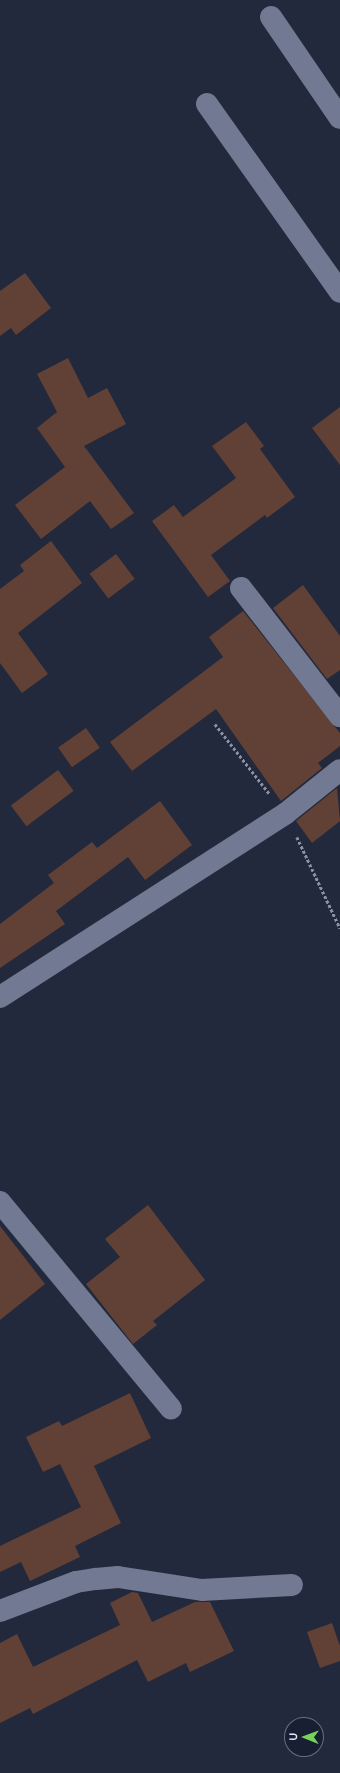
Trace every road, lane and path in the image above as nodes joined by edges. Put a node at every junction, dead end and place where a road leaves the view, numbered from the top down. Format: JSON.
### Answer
{"nodes":[{"id":1,"x":271,"y":17,"type":"dead end"},
{"id":2,"x":207,"y":104,"type":"dead end"},
{"id":3,"x":340,"y":118,"type":"edge"},
{"id":4,"x":340,"y":292,"type":"edge"},
{"id":5,"x":241,"y":588,"type":"dead end"},
{"id":6,"x":340,"y":716,"type":"edge"},
{"id":7,"x":340,"y":770,"type":"edge"},
{"id":8,"x":0,"y":996,"type":"edge"},
{"id":9,"x":0,"y":1202,"type":"edge"},
{"id":10,"x":171,"y":1409,"type":"dead end"},
{"id":11,"x":292,"y":1585,"type":"dead end"},
{"id":12,"x":0,"y":1611,"type":"edge"}],
"edges":[{"from":1,"to":3,"type":"street"},
{"from":2,"to":4,"type":"street"},
{"from":5,"to":6,"type":"street"},
{"from":7,"to":8,"type":"street"},
{"from":9,"to":10,"type":"street"},
{"from":11,"to":12,"type":"street"}]}
